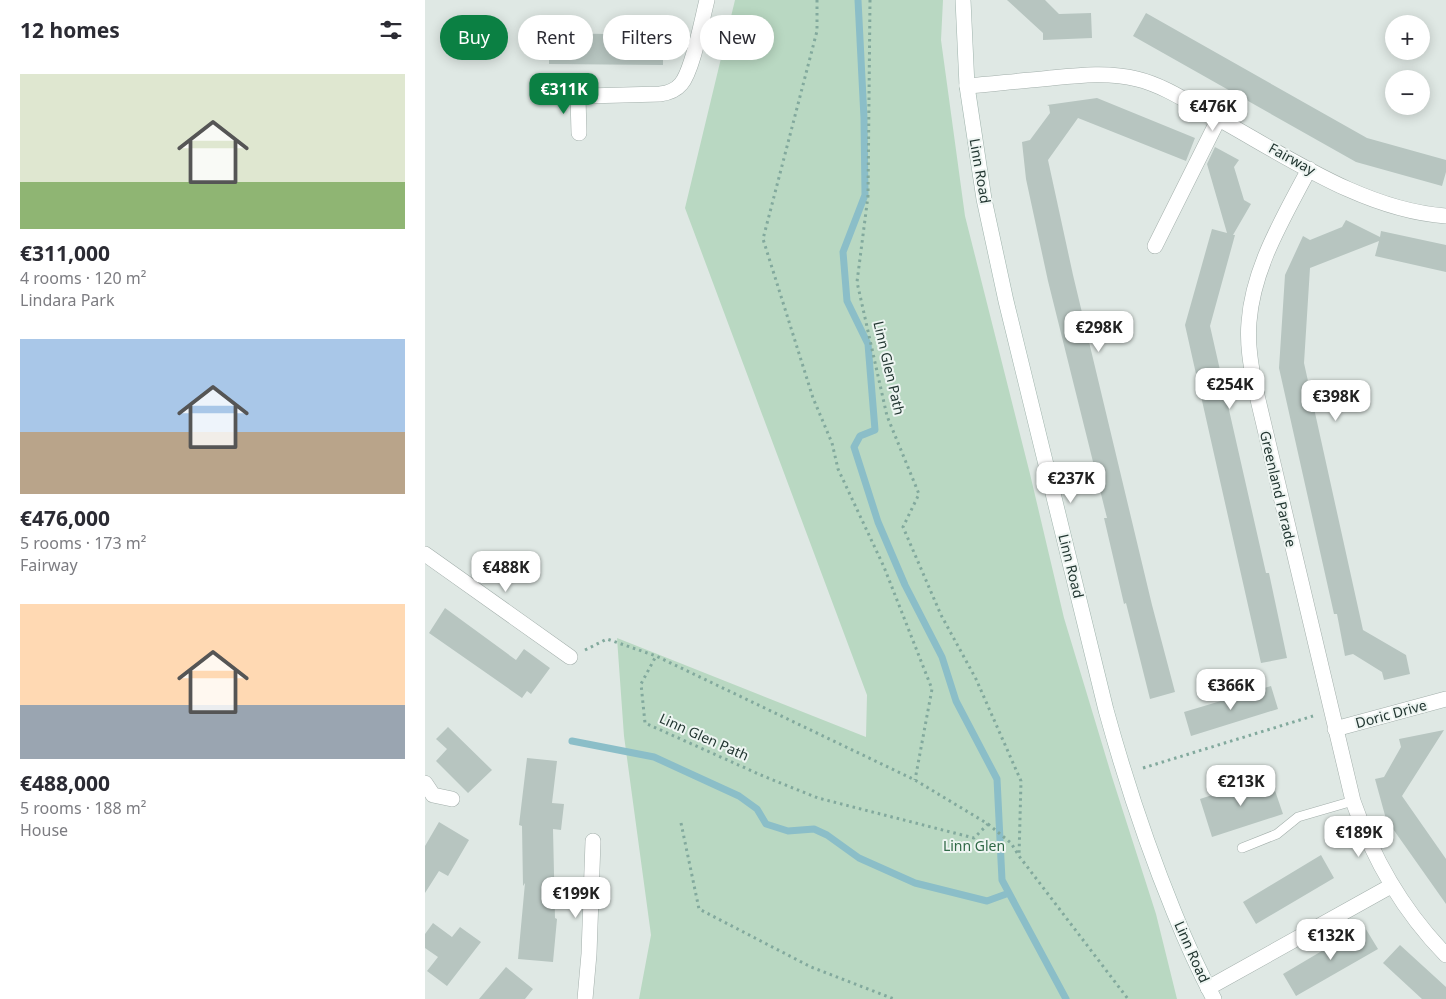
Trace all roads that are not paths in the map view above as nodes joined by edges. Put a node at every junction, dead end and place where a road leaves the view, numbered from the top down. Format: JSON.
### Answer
{"nodes":[{"id":1,"x":707,"y":0,"type":"edge"},
{"id":2,"x":963,"y":0,"type":"edge"},
{"id":3,"x":967,"y":86,"type":"junction"},
{"id":4,"x":550,"y":97,"type":"dead end"},
{"id":5,"x":579,"y":97,"type":"junction"},
{"id":6,"x":1219,"y":118,"type":"junction"},
{"id":7,"x":579,"y":133,"type":"dead end"},
{"id":8,"x":1309,"y":169,"type":"junction"},
{"id":9,"x":1446,"y":216,"type":"edge"},
{"id":10,"x":1155,"y":246,"type":"dead end"},
{"id":11,"x":425,"y":554,"type":"edge"},
{"id":12,"x":570,"y":657,"type":"road end"},
{"id":13,"x":1446,"y":699,"type":"edge"},
{"id":14,"x":1335,"y":729,"type":"junction"},
{"id":15,"x":428,"y":794,"type":"edge"},
{"id":16,"x":452,"y":799,"type":"dead end"},
{"id":17,"x":1353,"y":801,"type":"junction"},
{"id":18,"x":593,"y":840,"type":"dead end"},
{"id":19,"x":1242,"y":848,"type":"dead end"},
{"id":20,"x":1391,"y":886,"type":"junction"},
{"id":21,"x":1446,"y":955,"type":"edge"},
{"id":22,"x":1211,"y":994,"type":"edge"},
{"id":23,"x":585,"y":999,"type":"edge"}],
"edges":[{"from":1,"to":5,"type":"street"},
{"from":2,"to":3,"type":"street","name":"Linn Road"},
{"from":3,"to":6,"type":"street","name":"Fairway"},
{"from":3,"to":22,"type":"street","name":"Linn Road"},
{"from":4,"to":5,"type":"street"},
{"from":5,"to":7,"type":"street"},
{"from":6,"to":8,"type":"street","name":"Fairway"},
{"from":6,"to":10,"type":"street"},
{"from":8,"to":9,"type":"street","name":"Fairway"},
{"from":8,"to":14,"type":"street","name":"Greenland Parade"},
{"from":11,"to":12,"type":"street"},
{"from":13,"to":14,"type":"street","name":"Doric Drive"},
{"from":14,"to":17,"type":"street","name":"Greenland Parade"},
{"from":15,"to":16,"type":"street"},
{"from":17,"to":19,"type":"lane"},
{"from":17,"to":20,"type":"street","name":"Greenland Parade"},
{"from":18,"to":23,"type":"street"},
{"from":20,"to":21,"type":"street","name":"Greenland Parade"},
{"from":20,"to":22,"type":"street"}]}
